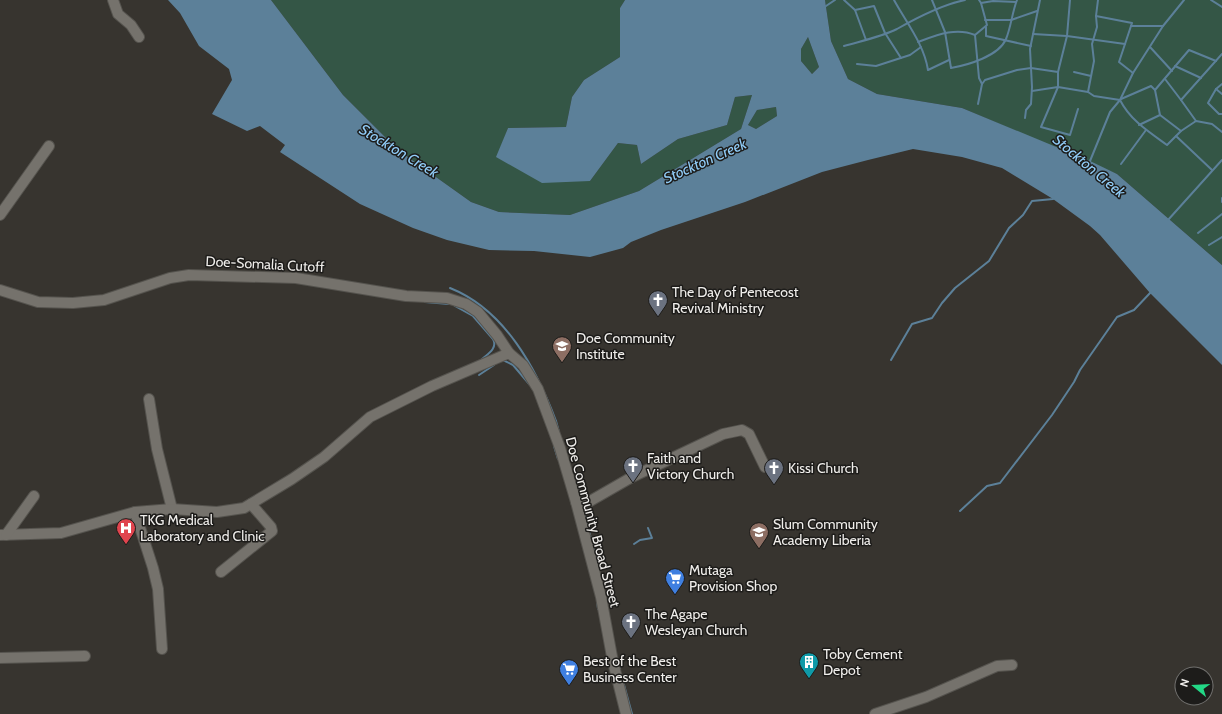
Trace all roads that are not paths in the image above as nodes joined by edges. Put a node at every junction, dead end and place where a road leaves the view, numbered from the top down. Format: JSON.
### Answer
{"nodes":[{"id":1,"x":113,"y":0,"type":"edge"},
{"id":2,"x":139,"y":37,"type":"dead end"},
{"id":3,"x":49,"y":146,"type":"dead end"},
{"id":4,"x":0,"y":216,"type":"edge"},
{"id":5,"x":0,"y":290,"type":"edge"},
{"id":6,"x":509,"y":352,"type":"junction"},
{"id":7,"x":149,"y":399,"type":"dead end"},
{"id":8,"x":765,"y":466,"type":"dead end"},
{"id":9,"x":34,"y":496,"type":"dead end"},
{"id":10,"x":576,"y":502,"type":"junction"},
{"id":11,"x":251,"y":504,"type":"junction"},
{"id":12,"x":172,"y":509,"type":"junction"},
{"id":13,"x":135,"y":512,"type":"junction"},
{"id":14,"x":3,"y":535,"type":"edge"},
{"id":15,"x":221,"y":572,"type":"dead end"},
{"id":16,"x":162,"y":649,"type":"dead end"},
{"id":17,"x":85,"y":656,"type":"dead end"},
{"id":18,"x":0,"y":658,"type":"edge"},
{"id":19,"x":1012,"y":665,"type":"dead end"},
{"id":20,"x":626,"y":714,"type":"edge"},
{"id":21,"x":875,"y":714,"type":"edge"}],
"edges":[{"from":1,"to":2,"type":"street"},
{"from":3,"to":4,"type":"street"},
{"from":5,"to":6,"type":"street","name":"Doe-Somalia Cutoff"},
{"from":6,"to":10,"type":"street","name":"Doe Community Broad Street"},
{"from":6,"to":11,"type":"street"},
{"from":7,"to":12,"type":"street"},
{"from":8,"to":10,"type":"street"},
{"from":9,"to":14,"type":"street"},
{"from":10,"to":20,"type":"street","name":"Doe Community Broad Street"},
{"from":11,"to":12,"type":"street"},
{"from":11,"to":15,"type":"street"},
{"from":12,"to":13,"type":"street"},
{"from":13,"to":14,"type":"street"},
{"from":13,"to":16,"type":"street"},
{"from":17,"to":18,"type":"street"},
{"from":19,"to":21,"type":"street"}]}
